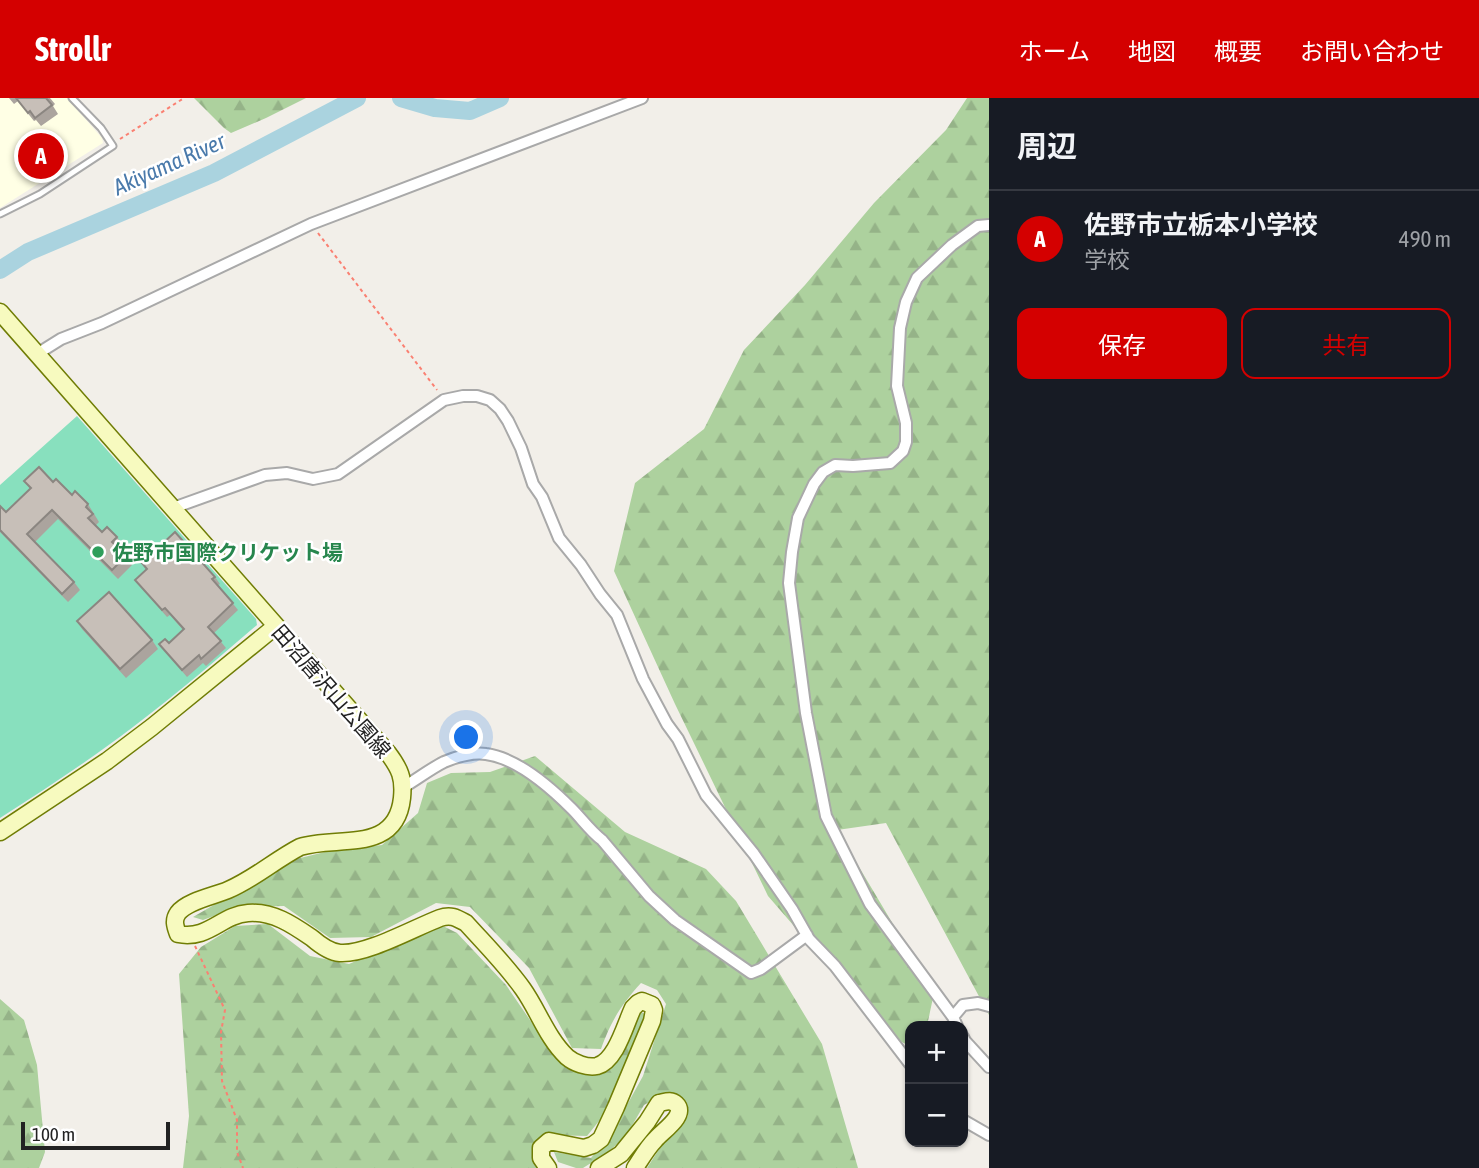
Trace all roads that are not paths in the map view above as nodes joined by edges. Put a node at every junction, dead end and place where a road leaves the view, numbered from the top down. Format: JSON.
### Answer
{"nodes":[{"id":1,"x":72,"y":98,"type":"edge"},
{"id":2,"x":642,"y":98,"type":"edge"},
{"id":3,"x":0,"y":214,"type":"edge"},
{"id":4,"x":989,"y":225,"type":"edge"},
{"id":5,"x":0,"y":312,"type":"edge"},
{"id":6,"x":37,"y":354,"type":"junction"},
{"id":7,"x":173,"y":508,"type":"junction"},
{"id":8,"x":276,"y":626,"type":"junction"},
{"id":9,"x":402,"y":788,"type":"junction"},
{"id":10,"x":0,"y":832,"type":"edge"},
{"id":11,"x":807,"y":935,"type":"junction"},
{"id":12,"x":989,"y":1006,"type":"edge"},
{"id":13,"x":954,"y":1021,"type":"edge"},
{"id":14,"x":955,"y":1021,"type":"edge"},
{"id":15,"x":968,"y":1043,"type":"edge"},
{"id":16,"x":905,"y":1057,"type":"edge"},
{"id":17,"x":989,"y":1068,"type":"edge"},
{"id":18,"x":968,"y":1124,"type":"edge"},
{"id":19,"x":989,"y":1135,"type":"edge"},
{"id":20,"x":548,"y":1168,"type":"edge"},
{"id":21,"x":599,"y":1168,"type":"edge"},
{"id":22,"x":635,"y":1168,"type":"edge"}],
"edges":[{"from":1,"to":3,"type":"lane"},
{"from":2,"to":6,"type":"street"},
{"from":4,"to":13,"type":"street"},
{"from":5,"to":6,"type":"main road","name":"田沼唐沢山公園線"},
{"from":6,"to":7,"type":"main road","name":"田沼唐沢山公園線"},
{"from":7,"to":8,"type":"main road","name":"田沼唐沢山公園線"},
{"from":7,"to":11,"type":"street"},
{"from":8,"to":9,"type":"main road","name":"田沼唐沢山公園線"},
{"from":8,"to":10,"type":"main road"},
{"from":9,"to":11,"type":"street"},
{"from":9,"to":20,"type":"main road"},
{"from":11,"to":16,"type":"street"},
{"from":12,"to":14,"type":"street"},
{"from":15,"to":17,"type":"street"},
{"from":18,"to":19,"type":"street"},
{"from":21,"to":22,"type":"main road"}]}
